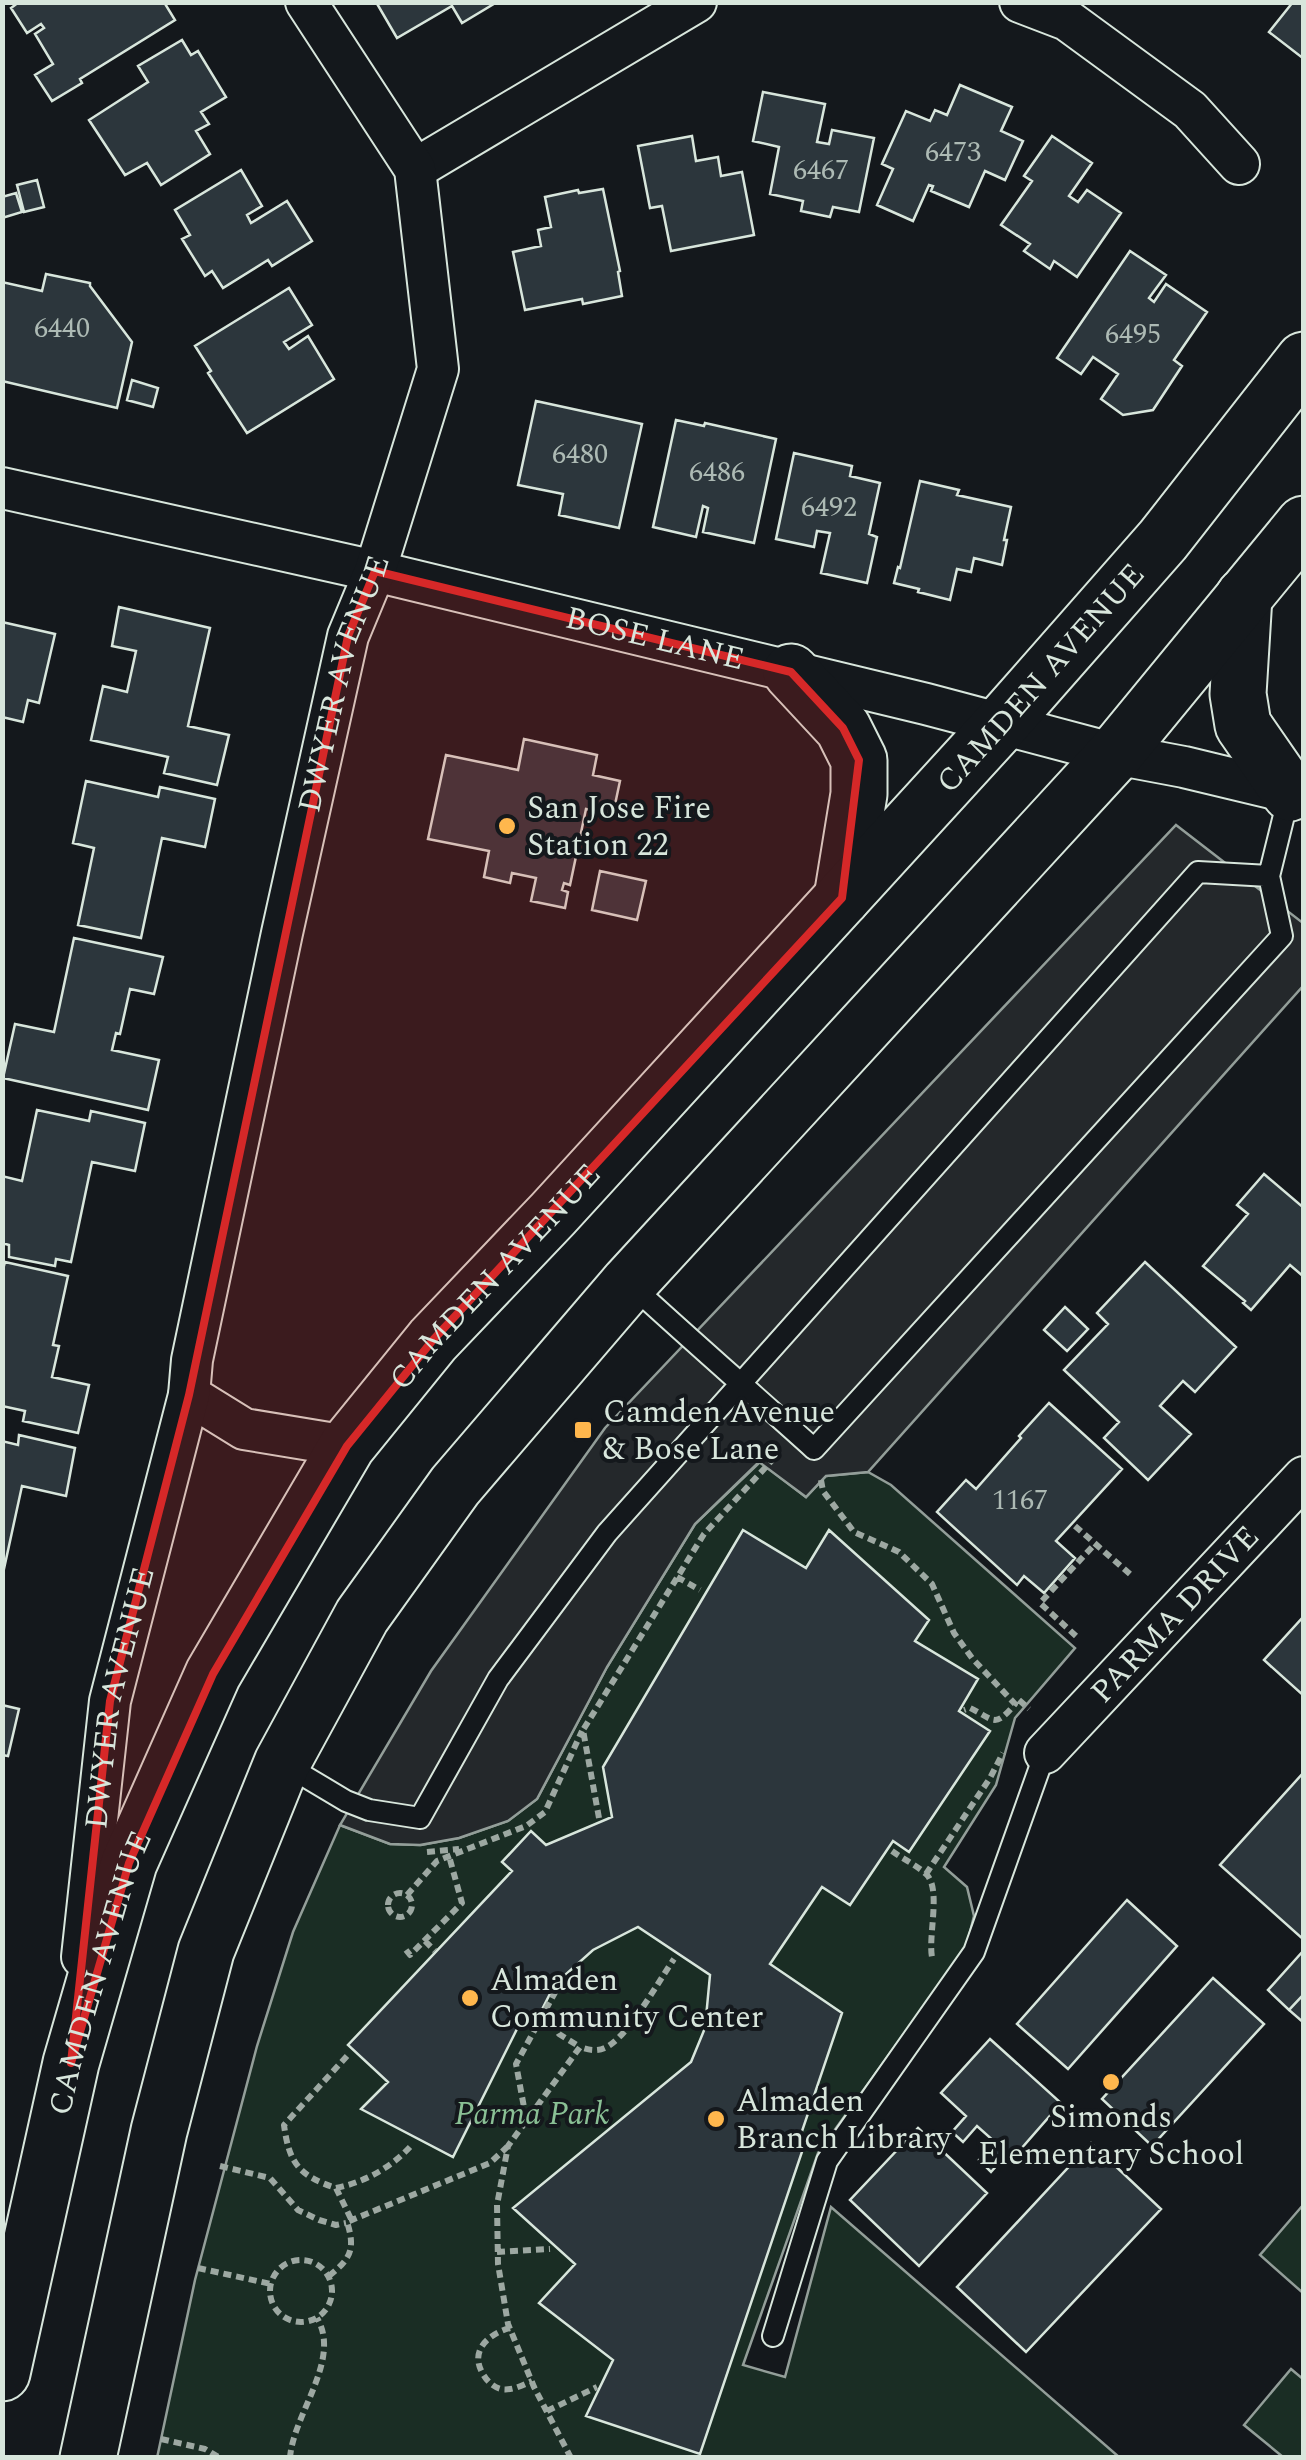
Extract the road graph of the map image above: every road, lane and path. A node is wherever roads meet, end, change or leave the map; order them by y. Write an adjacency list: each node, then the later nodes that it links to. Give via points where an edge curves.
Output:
1 (306, 2): 5 (street, DWYER AVENUE)
2 (696, 2): 5 (street)
3 (1020, 2): 4 (street, via 1067,20 1190,110)
4 (1239, 164)
5 (415, 169): 9 (street, DWYER AVENUE, via 438,369)
6 (1304, 360): 12 (main road, CAMDEN AVENUE, via 1163,540)
7 (2, 488): 9 (street, BOSE LANE)
8 (1304, 524): 10 (main road)
9 (374, 571): 11 (street, BOSE LANE); 19 (street, DWYER AVENUE, via 348,636)
10 (1244, 596): 13 (main road); 14 (main road, via 1242,725)
11 (791, 672): 12 (street, BOSE LANE); 16 (main road, via 843,728 859,760 860,794)
12 (1002, 723): 13 (street, BOSE LANE); 16 (main road, CAMDEN AVENUE)
13 (1115, 754): 14 (street, BOSE LANE); 17 (main road)
14 (1297, 795): 15 (lane)
15 (1269, 876): 18 (lane, via 1198,872); 22 (lane, via 1282,936)
16 (842, 898): 21 (main road, CAMDEN AVENUE, via 433,1340)
17 (629, 1283): 18 (lane); 35 (main road, via 443,1502 362,1616)
18 (741, 1384): 20 (lane); 35 (lane, via 608,1534 506,1668 420,1818 368,1810)
19 (189, 1395): 21 (street, via 244,1429); 50 (street, DWYER AVENUE, via 110,1702)
20 (798, 1434): 22 (lane); 27 (path, via 704,1534)
21 (347, 1446): 50 (main road, CAMDEN AVENUE, via 212,1674 129,1863)
22 (814, 1449): 31 (path, via 823,1491 854,1532 899,1552 932,1584 954,1632 1015,1704 997,1721)
23 (1304, 1478): 34 (street, PARMA DRIVE)
24 (1074, 1526): 25 (path)
25 (1095, 1544): 26 (path); 29 (path, via 1040,1602)
26 (1132, 1576)
27 (677, 1577): 28 (path); 33 (path)
28 (700, 1590)
29 (1076, 1636)
30 (1019, 1700): 32 (path, via 1030,1710)
31 (964, 1710)
32 (1023, 1718)
33 (583, 1730): 36 (path); 38 (path, via 545,1812)
34 (1026, 1748): 39 (path, via 990,1778); 46 (lane, via 974,1952)
35 (282, 1762): 70 (main road, via 206,1951 159,2130)
36 (599, 1818)
37 (892, 1852): 39 (path)
38 (449, 1856): 40 (path); 41 (path, via 462,1903)
39 (926, 1874): 46 (path, via 934,1888 930,1952)
40 (407, 1895)
41 (425, 1941): 42 (path, via 410,1956); 43 (path)
42 (406, 1950)
43 (435, 1951)
44 (674, 1959): 48 (path, via 610,2045 592,2052)
45 (572, 1975): 47 (path)
46 (948, 1990): 64 (lane, via 828,2161)
47 (545, 2011): 48 (path, via 559,2034); 51 (path, via 516,2064)
48 (580, 2047): 51 (path)
49 (346, 2056): 55 (path, via 284,2125 296,2167)
50 (71, 2062): 65 (main road, CAMDEN AVENUE)
51 (527, 2119): 52 (path)
52 (508, 2146): 56 (path, via 490,2163); 58 (path)
53 (410, 2147): 55 (path, via 396,2162)
54 (220, 2166): 56 (path, via 270,2178 298,2210 318,2220)
55 (336, 2188): 56 (path)
56 (350, 2222): 60 (path, via 348,2259)
57 (550, 2250): 58 (path)
58 (497, 2252): 63 (path)
59 (198, 2268): 61 (path)
60 (329, 2276): 61 (path, via 313,2262 292,2262); 62 (path, via 332,2298)
61 (271, 2284): 62 (path, via 272,2303 285,2318)
62 (317, 2318): 72 (path, via 324,2328 321,2362)
63 (510, 2328): 66 (path); 66 (path, via 484,2340 478,2365 498,2388)
64 (773, 2336)
65 (2, 2374)
66 (532, 2381): 68 (path)
67 (597, 2387): 68 (path)
68 (547, 2411): 73 (path)
69 (161, 2439): 71 (path)
70 (88, 2458)
71 (220, 2458)
72 (290, 2458)
73 (572, 2458)

